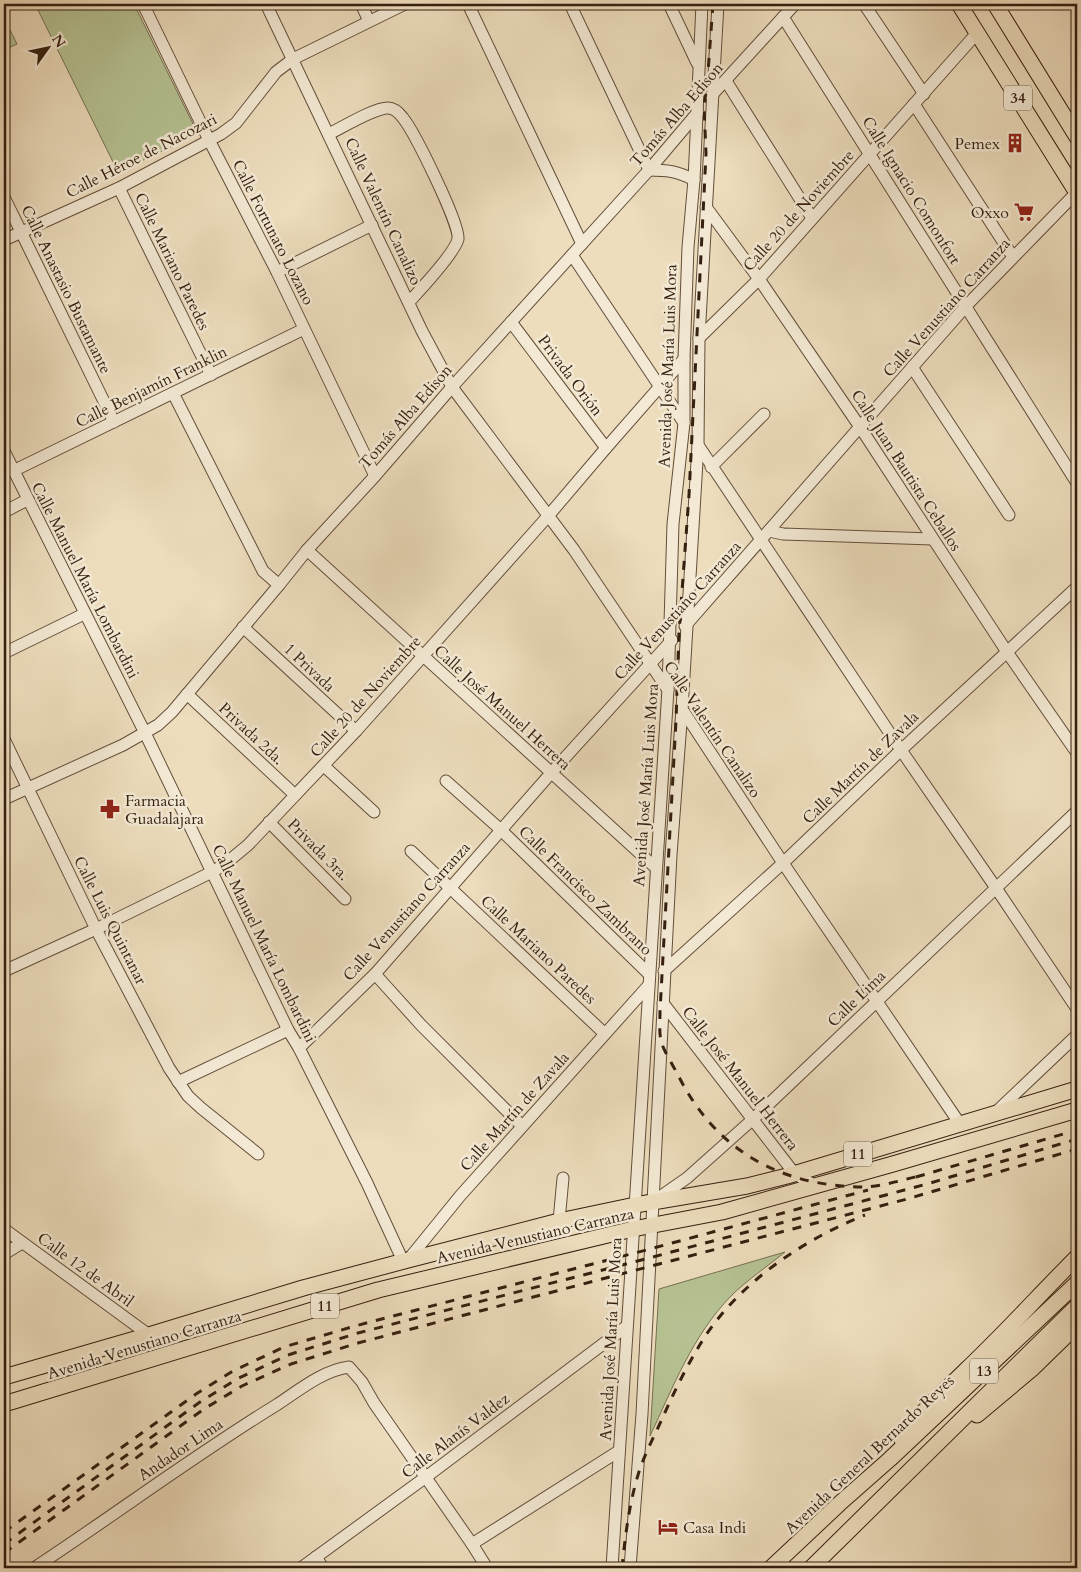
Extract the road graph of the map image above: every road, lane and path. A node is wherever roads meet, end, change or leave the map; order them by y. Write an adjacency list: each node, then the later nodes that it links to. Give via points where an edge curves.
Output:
1 (143, 4): 26 (street, Calle Fortunato Lozano)
2 (266, 4): 17 (street, Calle Valentín Canalizo)
3 (361, 4): 15 (street)
4 (405, 4): 15 (street, Calle Héroe de Nacozari)
5 (468, 4): 38 (street)
6 (570, 4): 28 (street)
7 (669, 4): 18 (street)
8 (702, 4): 18 (street, Avenida José María Luis Mora)
9 (718, 4): 21 (street, Avenida José María Luis Mora)
10 (795, 4): 14 (street, Tomás Alba Edison)
11 (864, 4): 20 (street)
12 (959, 4): 16 (main road, 34)
13 (995, 4): 25 (main road, 34)
14 (783, 17): 19 (street, Tomás Alba Edison); 27 (street, Calle Ignacio Comonfort)
15 (369, 20): 17 (street, Calle Héroe de Nacozari)
16 (977, 33): 20 (street, Calle 20 de Noviembre); 31 (main road, 34)
17 (293, 59): 24 (street, Calle Valentín Canalizo); 26 (street, Calle Héroe de Nacozari, via 276,72 236,123)
18 (698, 64): 21 (street); 23 (street, Avenida José María Luis Mora)
19 (726, 80): 21 (street, Tomás Alba Edison); 34 (street)
20 (924, 94): 22 (street, Calle 20 de Noviembre)
21 (712, 95): 23 (street, Tomás Alba Edison); 33 (street, Avenida José María Luis Mora)
22 (914, 104): 27 (street, Calle 20 de Noviembre); 40 (street)
23 (697, 113): 28 (street, Tomás Alba Edison); 29 (street, Avenida José María Luis Mora)
24 (329, 134): 35 (street, Calle Valentín Canalizo); 43 (street, Calle Valentín Canalizo, via 380,110 396,110 412,134 454,219 458,240)
25 (1077, 137)
26 (209, 140): 30 (street, Calle Héroe de Nacozari); 41 (street, Calle Fortunato Lozano)
27 (870, 155): 34 (street, Calle 20 de Noviembre); 44 (street, Calle Ignacio Comonfort)
28 (649, 170): 29 (street, via 670,170); 38 (street, Tomás Alba Edison)
29 (694, 180): 48 (street, Avenida José María Luis Mora)
30 (119, 188): 36 (street, Calle Héroe de Nacozari); 50 (street, Calle Mariano Paredes)
31 (1077, 192): 40 (street, Calle Venustiano Carranza)
32 (4, 197): 36 (street, Calle Anastasio Bustamante)
33 (706, 207): 42 (street, Calle Juan Bautista Ceballos); 47 (street, Avenida José María Luis Mora)
34 (812, 218): 42 (street, Calle 20 de Noviembre)
35 (372, 225): 41 (street); 43 (street, Calle Valentín Canalizo)
36 (21, 232): 37 (street, Calle Héroe de Nacozari); 55 (street, Calle Anastasio Bustamante)
37 (4, 240)
38 (582, 244): 39 (street, Tomás Alba Edison)
39 (572, 255): 45 (street, Tomás Alba Edison); 52 (street)
40 (1014, 257): 44 (street, Calle Venustiano Carranza)
41 (277, 272): 46 (street, Calle Fortunato Lozano)
42 (759, 279): 47 (street, Calle 20 de Noviembre); 57 (street, Calle Juan Bautista Ceballos)
43 (409, 302): 51 (street, Calle Valentín Canalizo)
44 (966, 306): 49 (street, Calle Venustiano Carranza); 64 (street, Calle Ignacio Comonfort)
45 (511, 322): 51 (street, Tomás Alba Edison); 59 (street, Privada Orión)
46 (304, 329): 50 (street, Calle Benjamín Franklin); 63 (street, Calle Fortunato Lozano)
47 (699, 338): 58 (street, Avenida José María Luis Mora)
48 (684, 359): 52 (street, Calle 20 de Noviembre); 56 (street, Avenida José María Luis Mora)
49 (912, 367): 57 (street, Calle Venustiano Carranza); 68 (street)
50 (211, 375): 53 (street, Calle Benjamín Franklin)
51 (452, 387): 63 (street, Tomás Alba Edison); 67 (street, Calle Valentín Canalizo)
52 (659, 387): 56 (street); 59 (street, Calle 20 de Noviembre)
53 (173, 392): 55 (street, Calle Benjamín Franklin); 72 (street, via 263,571)
54 (764, 414): 61 (street)
55 (114, 422): 62 (street, Calle Benjamín Franklin)
56 (684, 423): 77 (street, Avenida José María Luis Mora, via 673,524)
57 (860, 427): 69 (street, Calle Venustiano Carranza); 70 (street, Calle Juan Bautista Ceballos)
58 (698, 445): 61 (street); 75 (street, Avenida José María Luis Mora)
59 (606, 448): 67 (street, Calle 20 de Noviembre)
60 (4, 451): 62 (street, Calle Manuel María Lombardini)
61 (711, 467): 69 (street)
62 (13, 472): 65 (street, Calle Manuel María Lombardini)
63 (375, 476): 71 (street, Tomás Alba Edison)
64 (1077, 483)
65 (27, 500): 66 (street); 74 (street, Calle Manuel María Lombardini)
66 (4, 512)
67 (549, 515): 80 (street, Calle 20 de Noviembre); 81 (street, Calle Valentín Canalizo)
68 (1009, 515)
69 (765, 536): 70 (street); 75 (street, Calle Venustiano Carranza); 88 (street)
70 (932, 539): 78 (street, Calle Juan Bautista Ceballos)
71 (307, 550): 72 (street, Tomás Alba Edison); 80 (street, Calle José Manuel Herrera)
72 (279, 585): 76 (street, Tomás Alba Edison)
73 (1077, 587): 78 (street, Calle Martín de Zavala)
74 (84, 614): 79 (street); 86 (street, Calle Manuel María Lombardini)
75 (686, 625): 77 (street, Calle Venustiano Carranza); 84 (street, Avenida José María Luis Mora)
76 (243, 627): 83 (street, Tomás Alba Edison); 85 (street, 1 Privada)
77 (670, 642): 81 (street, Calle Venustiano Carranza); 82 (street, Avenida José María Luis Mora)
78 (1007, 652): 88 (street, Calle Martín de Zavala); 89 (street, Calle Juan Bautista Ceballos)
79 (4, 653)
80 (422, 656): 85 (street, Calle 20 de Noviembre); 91 (street, Calle José Manuel Herrera)
81 (650, 664): 82 (street, Calle Valentín Canalizo); 91 (street, Calle Venustiano Carranza)
82 (668, 689): 84 (street, Calle Valentín Canalizo); 102 (street, Avenida José María Luis Mora)
83 (188, 694): 86 (street, Tomás Alba Edison, via 158,725); 94 (street, Privada 2da.)
84 (682, 710): 101 (street, Calle Valentín Canalizo); 109 (street, Avenida José María Luis Mora)
85 (356, 731): 90 (street, Calle 20 de Noviembre)
86 (145, 733): 93 (street, Tomás Alba Edison); 103 (street, Calle Manuel María Lombardini)
87 (4, 739): 93 (street, Calle Luis Quintanar)
88 (901, 750): 101 (street, Calle Martín de Zavala); 105 (street)
89 (1077, 753)
90 (324, 766): 94 (street, Calle 20 de Noviembre); 97 (street)
91 (552, 772): 99 (street, Calle Venustiano Carranza); 102 (street, Calle José Manuel Herrera)
92 (446, 781): 99 (street, Calle Francisco Zambrano)
93 (26, 788): 95 (street, Tomás Alba Edison); 107 (street, Calle Luis Quintanar)
94 (295, 796): 98 (street, Calle 20 de Noviembre)
95 (4, 799)
96 (1077, 811): 105 (street, Calle Lima)
97 (374, 812)
98 (269, 822): 103 (street, Calle 20 de Noviembre, via 237,855); 106 (street, Privada 3ra.)
99 (501, 830): 104 (street, Calle Venustiano Carranza); 111 (street, Calle Francisco Zambrano)
100 (411, 851): 104 (street, Calle Mariano Paredes)
101 (783, 863): 109 (street, Calle Martín de Zavala); 113 (street, Calle Valentín Canalizo)
102 (656, 868): 111 (street, Avenida José María Luis Mora)
103 (212, 872): 107 (street, Calle 20 de Noviembre); 116 (street, Calle Manuel María Lombardini)
104 (450, 888): 110 (street, Calle Venustiano Carranza); 117 (street, Calle Mariano Paredes)
105 (996, 888): 113 (street, Calle Lima); 115 (street)
106 (346, 899)
107 (96, 929): 108 (street, Calle 20 de Noviembre); 120 (street, Calle Luis Quintanar)
108 (4, 971)
109 (664, 971): 114 (street, Avenida José María Luis Mora)
110 (375, 974): 119 (street, Calle Venustiano Carranza); 126 (street)
111 (649, 974): 112 (street, Avenida José María Luis Mora)
112 (648, 986): 117 (street, Calle Martín de Zavala); 132 (street, Avenida José María Luis Mora)
113 (877, 1000): 124 (street, Calle Lima); 125 (street, Calle Valentín Canalizo)
114 (663, 1003): 124 (street, Calle José Manuel Herrera); 131 (street, Avenida José María Luis Mora)
115 (1077, 1009)
116 (288, 1030): 119 (street, Calle Manuel María Lombardini); 120 (street)
117 (605, 1034): 126 (street, Calle Martín de Zavala)
118 (1077, 1035): 123 (street)
119 (299, 1048): 140 (street, Calle Manuel María Lombardini)
120 (178, 1082): 127 (street, Calle Luis Quintanar, via 201,1108)
121 (1077, 1088): 123 (main road, Avenida Venustiano Carranza / 11)
122 (1077, 1110): 130 (main road, Avenida Venustiano Carranza / 11)
123 (994, 1114): 125 (main road, Avenida Venustiano Carranza / 11)
124 (752, 1120): 128 (street, Calle José Manuel Herrera); 131 (street, Calle Lima, via 687,1178)
125 (960, 1124): 128 (main road, Avenida Venustiano Carranza / 11)
126 (522, 1126): 140 (street, Calle Martín de Zavala)
127 (258, 1154)
128 (794, 1173): 130 (street, Calle José Manuel Herrera); 131 (main road, Avenida Venustiano Carranza / 11, via 746,1186)
129 (563, 1178): 133 (street)
130 (814, 1186): 134 (main road, Avenida Venustiano Carranza / 11, via 722,1212)
131 (652, 1202): 132 (main road, Avenida Venustiano Carranza / 11); 134 (street, Avenida José María Luis Mora)
132 (635, 1205): 133 (main road, Avenida Venustiano Carranza / 11); 136 (street, Avenida José María Luis Mora)
133 (559, 1221): 140 (main road, Avenida Venustiano Carranza / 11)
134 (651, 1226): 136 (main road, Avenida Venustiano Carranza / 11); 155 (street, Avenida José María Luis Mora, via 642,1414)
135 (4, 1229): 137 (street, Calle 12 de Abril)
136 (633, 1229): 144 (street, Avenida José María Luis Mora); 147 (main road, Avenida Venustiano Carranza / 11, via 378,1290)
137 (22, 1243): 138 (street); 145 (street, Calle 12 de Abril)
138 (4, 1254)
139 (1077, 1257): 150 (main road, via 933,1400 908,1430)
140 (406, 1260): 145 (main road, Avenida Venustiano Carranza / 11, via 294,1290)
141 (1077, 1283): 150 (main road, Avenida General Bernardo Reyes / 13)
142 (1077, 1306): 148 (main road, 13)
143 (1077, 1325): 148 (main road, via 986,1410)
144 (627, 1326): 149 (street, Avenida José María Luis Mora); 151 (street, Calle Alanís Valdez)
145 (149, 1335): 146 (main road, Avenida Venustiano Carranza / 11)
146 (4, 1377)
147 (4, 1404)
148 (952, 1430): 154 (main road, 13, via 857,1522)
149 (620, 1451): 152 (street); 160 (street, Avenida José María Luis Mora)
150 (890, 1459): 161 (main road, Avenida General Bernardo Reyes / 13)
151 (426, 1477): 152 (street); 153 (street, Calle Alanís Valdez); 156 (street, Andador Lima, via 362,1382 349,1367 341,1368 268,1410)
152 (472, 1544): 159 (street)
153 (316, 1557): 157 (street, Calle Alanís Valdez); 158 (street)
154 (818, 1566)
155 (628, 1567)
156 (34, 1568)
157 (301, 1568)
158 (324, 1568)
159 (487, 1568)
160 (612, 1568)
161 (771, 1568)

